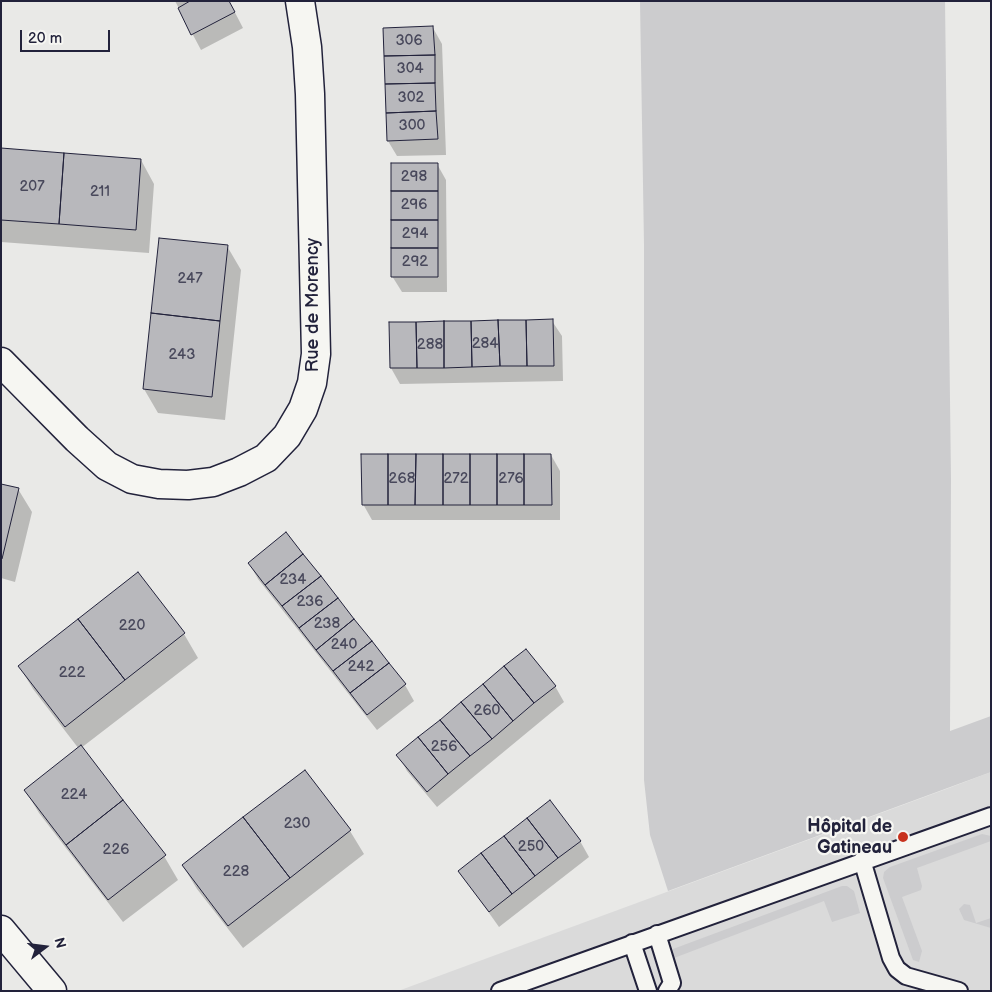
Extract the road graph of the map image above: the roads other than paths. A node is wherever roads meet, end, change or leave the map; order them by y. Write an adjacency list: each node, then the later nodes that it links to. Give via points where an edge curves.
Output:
1 (300, 1): 2 (street, Rue de Morency, via 310,94 316,354 312,383 303,409 287,436 266,458 212,482 159,484 132,479 107,466)
2 (1, 362)
3 (991, 816): 4 (lane)
4 (862, 860): 6 (lane); 12 (lane, via 897,969 906,976)
5 (1, 930): 8 (street)
6 (657, 934): 7 (lane); 11 (lane, via 672,983)
7 (632, 943): 9 (lane); 10 (lane)
8 (52, 991)
9 (500, 991)
10 (648, 991)
11 (668, 991)
12 (959, 991)

